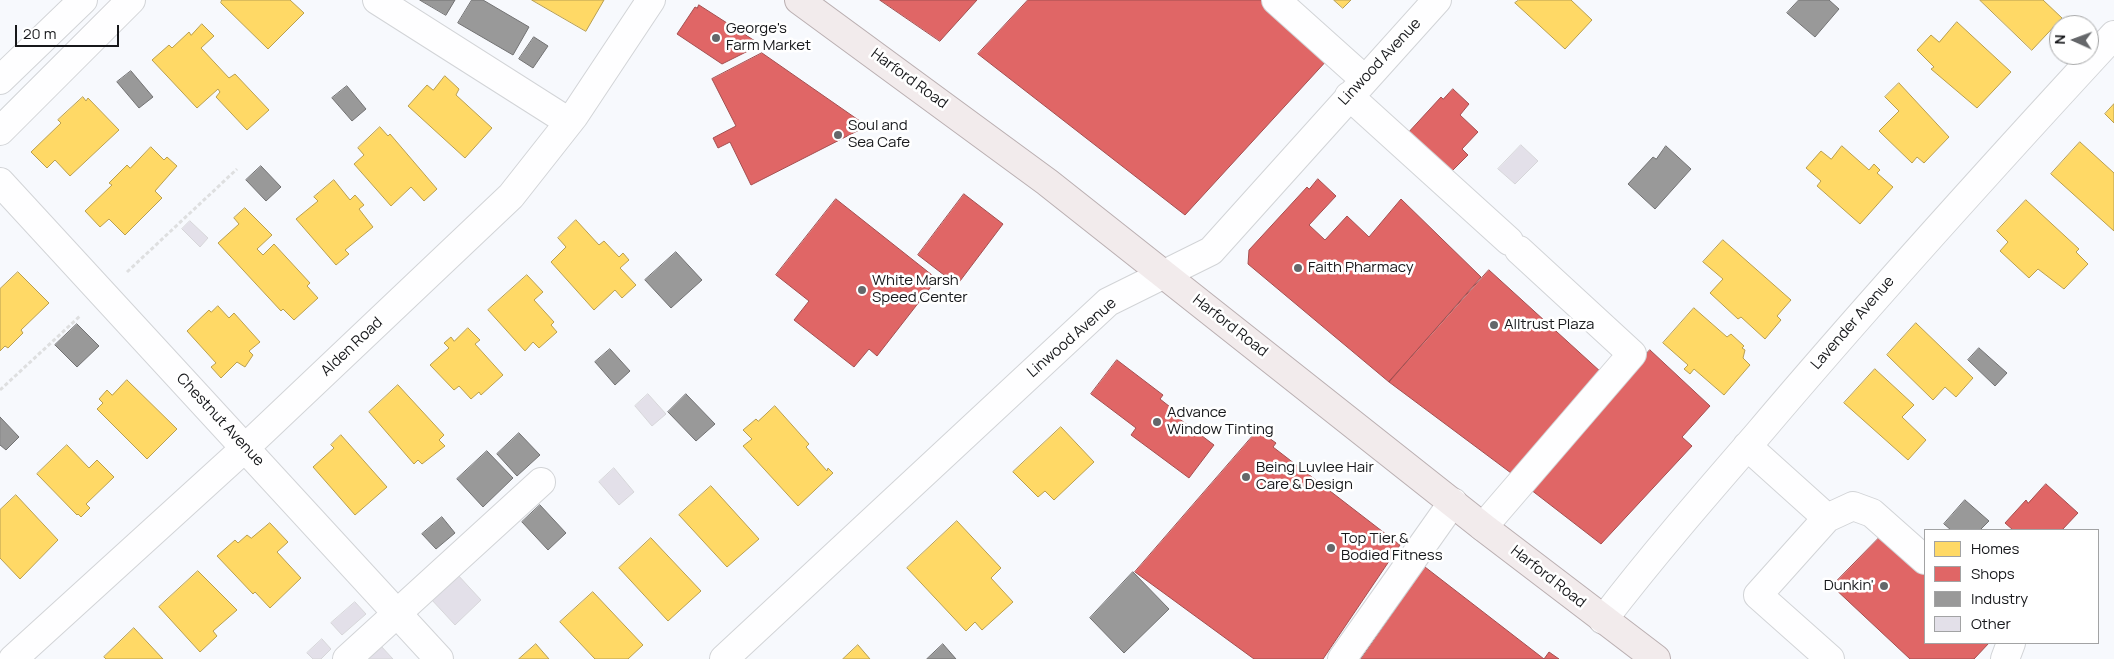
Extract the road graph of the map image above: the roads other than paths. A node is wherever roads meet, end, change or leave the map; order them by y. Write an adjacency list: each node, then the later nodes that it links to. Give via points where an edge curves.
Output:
1 (83, 0): 9 (street)
2 (131, 0): 12 (street)
3 (377, 0): 11 (street)
4 (651, 0): 11 (street, Alden Road)
5 (799, 0): 14 (main road, Harford Road, via 946,107)
6 (1276, 0): 10 (street)
7 (1437, 0): 10 (street, Linwood Avenue)
8 (2114, 35): 15 (street, Lavender Avenue, via 1912,255)
9 (0, 80)
10 (1356, 88): 14 (street, Linwood Avenue, via 1211,251); 20 (street, via 1514,246 1632,354)
11 (569, 122): 16 (street, Alden Road, via 512,196)
12 (0, 131)
13 (0, 182): 16 (street, Chestnut Avenue)
14 (1164, 274): 18 (main road, Harford Road); 28 (street, Linwood Avenue, via 1108,302)
15 (1747, 446): 19 (street); 23 (street, Lavender Avenue)
16 (245, 448): 22 (street, Chestnut Avenue); 25 (street, Alden Road)
17 (541, 482): 22 (street)
18 (1452, 502): 20 (main road, Harford Road); 29 (street)
19 (1827, 518): 21 (street, via 1853,506 1872,513); 31 (street, via 1758,595)
20 (1483, 526): 23 (main road, Harford Road)
21 (1924, 559)
22 (398, 614): 26 (street); 27 (street, Chestnut Avenue)
23 (1603, 620): 30 (main road, Harford Road)
24 (2011, 644): 32 (street)
25 (13, 659)
26 (347, 659)
27 (439, 659)
28 (724, 659)
29 (1342, 659)
30 (1656, 659)
31 (1830, 659)
32 (2005, 659)

